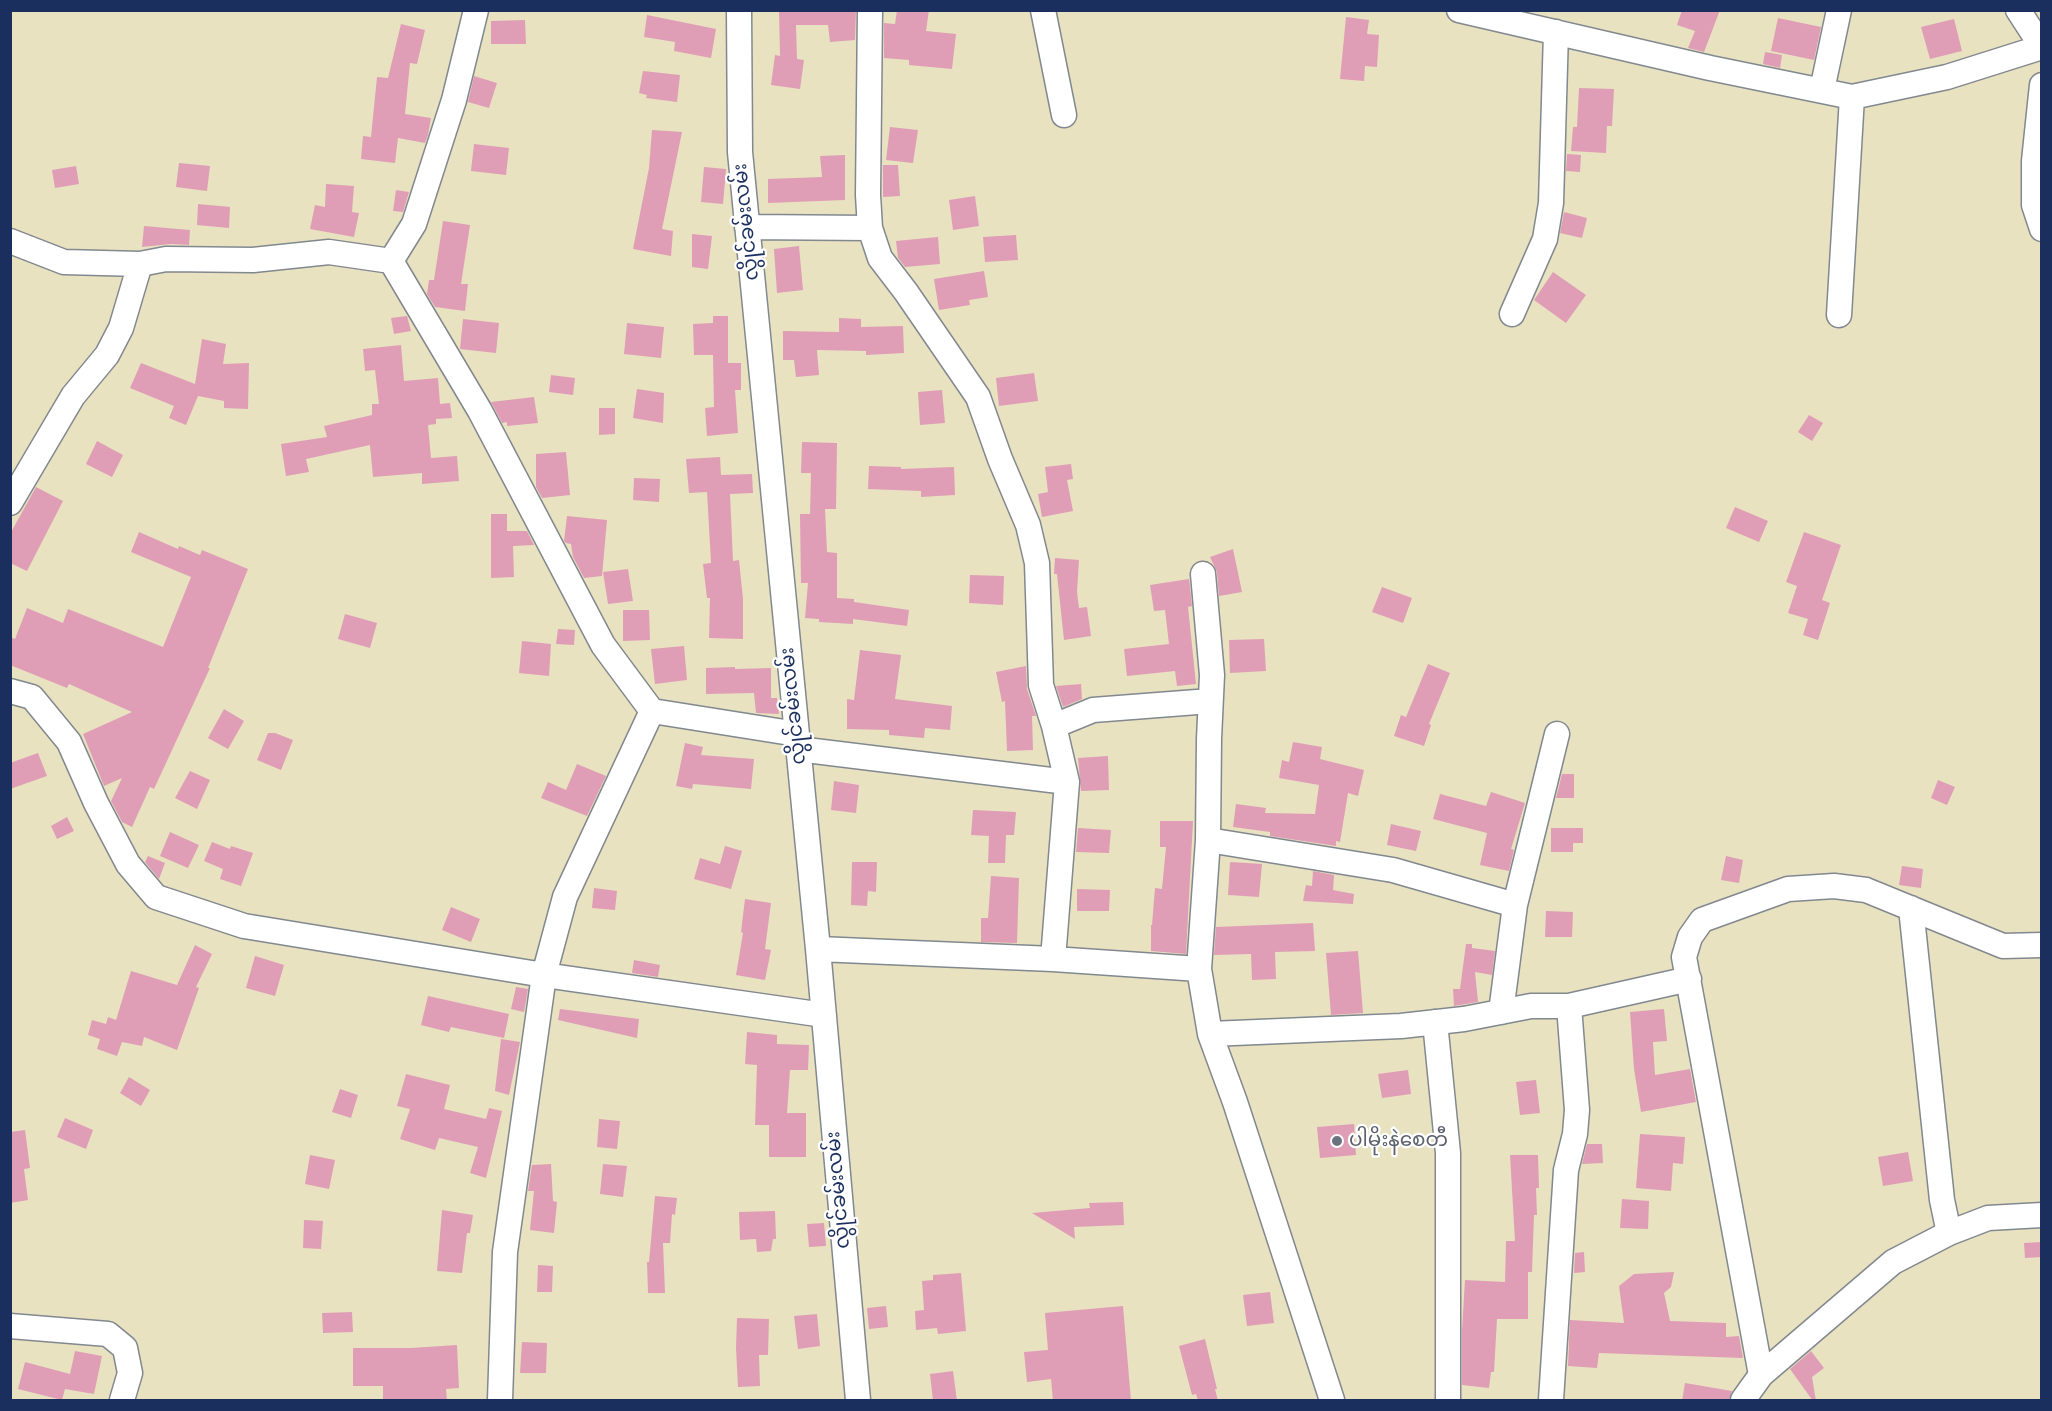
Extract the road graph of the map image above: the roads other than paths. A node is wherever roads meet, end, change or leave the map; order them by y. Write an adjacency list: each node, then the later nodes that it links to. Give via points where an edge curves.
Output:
1 (476, 10): 18 (street, via 454,100 414,224)
2 (739, 10): 14 (street, လွိုင်ခမ်းလမ်း, via 740,152)
3 (870, 10): 15 (street)
4 (1043, 10): 13 (street)
5 (1459, 10): 8 (street)
6 (1839, 10): 11 (street)
7 (2018, 10): 9 (street)
8 (1556, 32): 11 (street); 20 (street, via 1551,203 1545,239)
9 (2042, 47): 12 (street, via 1947,77)
10 (2042, 85): 16 (street, via 2034,206)
11 (1822, 90): 12 (street)
12 (1852, 97): 21 (street)
13 (1064, 115)
14 (747, 227): 15 (street); 29 (street, လွိုင်ခမ်းလမ်း)
15 (870, 228): 27 (street, via 880,258 978,397 1028,525 1037,563 1041,685)
16 (2042, 230)
17 (10, 241): 19 (street, via 64,262)
18 (391, 261): 19 (street, via 329,252 253,260 166,259); 26 (street, via 480,411 603,645)
19 (140, 264): 22 (street, via 121,328 107,355 73,396)
20 (1512, 314)
21 (1839, 315)
22 (10, 503)
23 (1203, 574): 25 (street, via 1212,675)
24 (10, 691): 38 (street, via 32,697 69,742 128,864 156,897 244,926)
25 (1210, 701): 27 (street, via 1093,710); 31 (street)
26 (652, 711): 29 (street); 38 (street, via 565,897)
27 (1054, 726): 30 (street)
28 (1557, 734): 32 (street)
29 (798, 741): 30 (street); 35 (street, လွိုင်ခမ်းလမ်း)
30 (1067, 782): 36 (street)
31 (1208, 840): 32 (street, via 1393,870); 37 (street)
32 (1515, 905): 41 (street)
33 (1911, 908): 34 (street, via 2003,946); 39 (street, via 1866,890 1834,886 1788,889 1702,920 1690,937 1684,957); 46 (street, via 1942,1200)
34 (2042, 945)
35 (818, 949): 36 (street); 42 (street, လွိုင်ခမ်းလမ်း)
36 (1053, 959): 37 (street)
37 (1199, 969): 44 (street)
38 (544, 975): 42 (street); 50 (street, via 505,1252)
39 (1689, 979): 40 (street); 48 (street)
40 (1569, 1006): 41 (street, via 1531,1006); 54 (street, via 1575,1134 1566,1170)
41 (1501, 1012): 43 (street)
42 (824, 1015): 51 (street, လွိုင်ခမ်းလမ်း)
43 (1436, 1022): 44 (street); 53 (street, via 1448,1153)
44 (1210, 1034): 52 (street)
45 (2042, 1215): 46 (street, via 1988,1218)
46 (1949, 1233): 48 (street, via 1893,1262)
47 (10, 1326): 49 (street, via 108,1334 125,1347 130,1373)
48 (1761, 1375): 55 (street)
49 (122, 1401)
50 (500, 1401)
51 (858, 1401)
52 (1332, 1401)
53 (1448, 1401)
54 (1551, 1401)
55 (1743, 1401)

